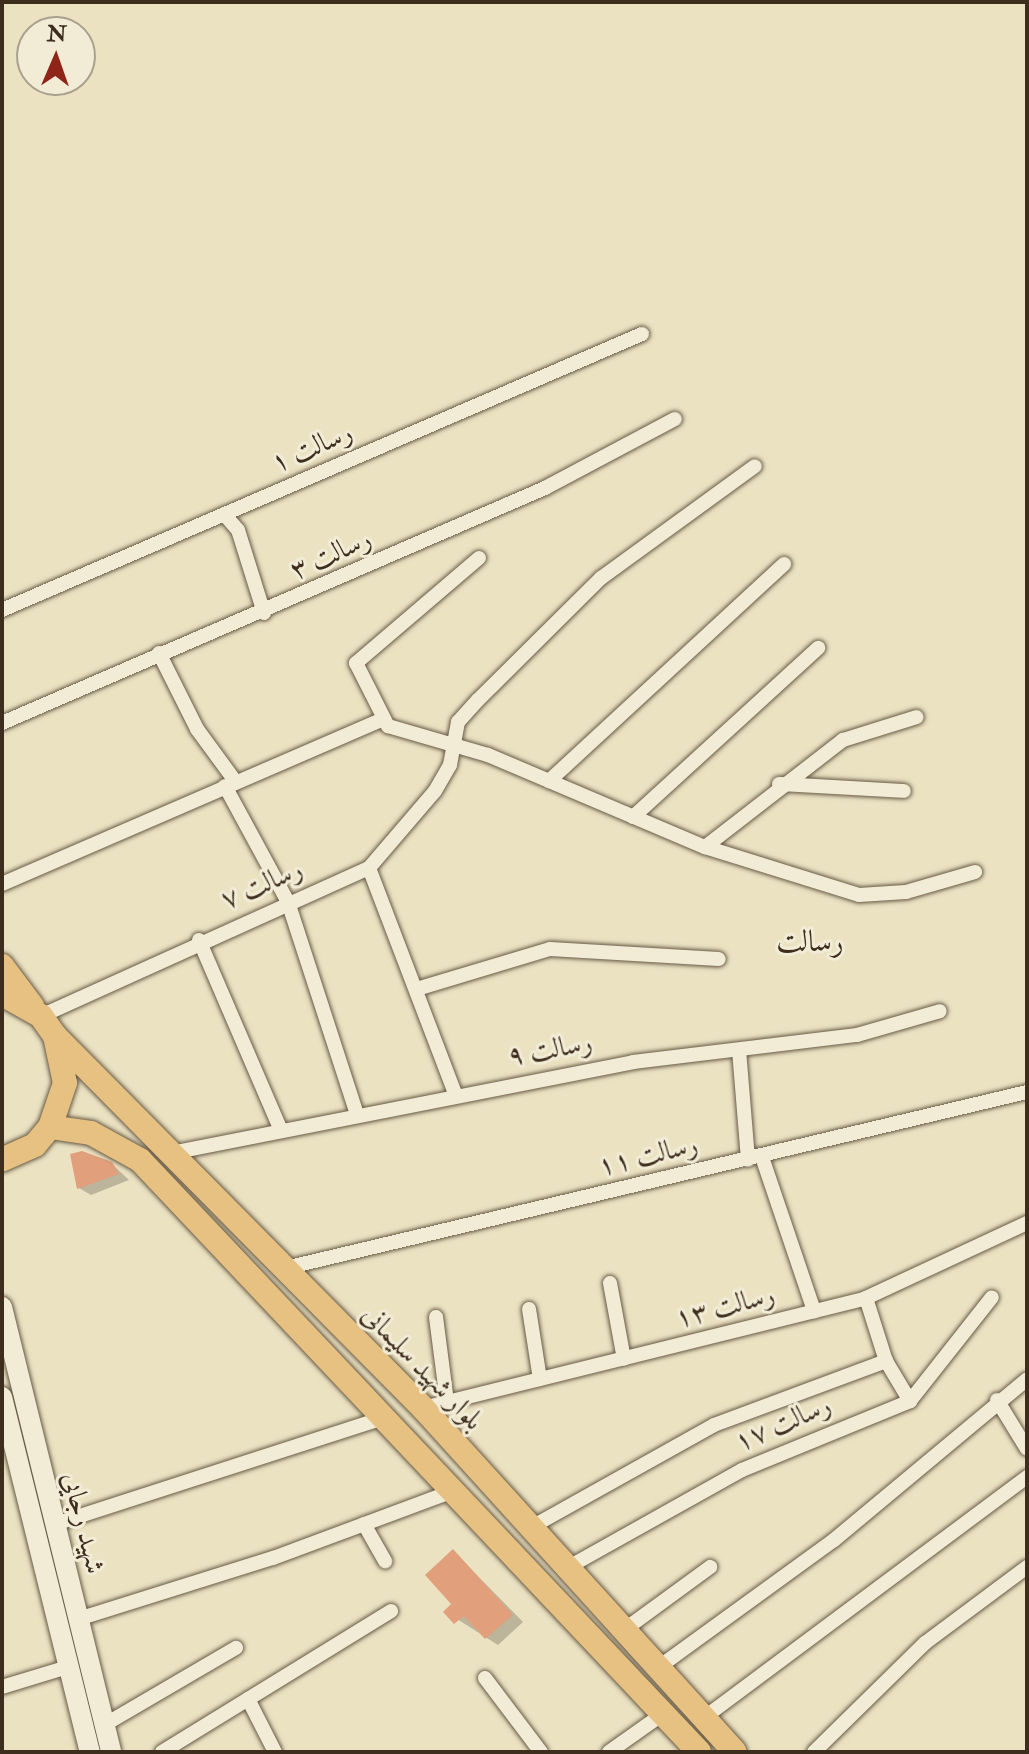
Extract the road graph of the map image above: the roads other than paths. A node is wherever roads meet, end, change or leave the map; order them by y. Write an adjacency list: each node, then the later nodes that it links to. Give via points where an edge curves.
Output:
1 (642, 334): 4 (street, رسالت ۱)
2 (675, 419): 8 (street, رسالت ۳, via 545,488)
3 (755, 466): 14 (street, رسالت ۷, via 601,578 458,722)
4 (224, 514): 7 (street, رسالت ۱); 8 (street, via 238,530)
5 (479, 558): 12 (street, via 356,663)
6 (784, 564): 15 (street)
7 (2, 610)
8 (264, 613): 10 (street, رسالت ۳)
9 (818, 648): 19 (street)
10 (159, 653): 13 (street, رسالت ۳); 16 (street)
11 (917, 717): 17 (street, via 843,740)
12 (381, 720): 14 (street); 16 (street)
13 (2, 723)
14 (450, 746): 15 (street); 21 (street, رسالت ۷, via 450,765 435,791)
15 (549, 781): 19 (street)
16 (230, 783): 23 (street); 24 (street)
17 (779, 784): 18 (street); 20 (street)
18 (904, 791)
19 (633, 817): 20 (street)
20 (705, 847): 22 (street, via 859,895 906,892)
21 (369, 868): 24 (street, رسالت ۷); 28 (street)
22 (975, 872)
23 (2, 884)
24 (288, 902): 25 (street, رسالت ۷); 35 (street)
25 (199, 940): 31 (street, رسالت ۷); 37 (street)
26 (719, 959): 28 (street, via 550,949)
27 (2, 966): 31 (main road, بلوار شهید سلیمانی)
28 (420, 988): 34 (street)
29 (2, 994): 31 (main road)
30 (940, 1011): 32 (street, رسالت ۹, via 857,1035)
31 (43, 1020): 36 (main road, via 65,1083); 38 (main road, بلوار شهید سلیمانی)
32 (739, 1050): 34 (street, رسالت ۹); 40 (street)
33 (1027, 1092): 40 (street, رسالت ۱۱)
34 (455, 1093): 35 (street, رسالت ۹)
35 (357, 1114): 37 (street, رسالت ۹)
36 (50, 1127): 39 (main road); 59 (main road, via 91,1133 140,1160)
37 (281, 1130): 38 (street, رسالت ۹)
38 (171, 1153): 43 (main road, بلوار شهید سلیمانی)
39 (8, 1158): 41 (main road)
40 (755, 1158): 43 (street, رسالت ۱۱); 49 (street)
41 (2, 1177)
42 (1027, 1223): 46 (street, رسالت ۱۳)
43 (281, 1269): 58 (main road, بلوار شهید سلیمانی)
44 (610, 1283): 51 (street)
45 (992, 1297): 57 (street, رسالت ۱۷)
46 (866, 1298): 49 (street, رسالت ۱۳); 52 (street)
47 (2, 1307): 63 (main road, شهید رجایی)
48 (529, 1309): 53 (street)
49 (814, 1311): 51 (street, رسالت ۱۳)
50 (436, 1317): 58 (street)
51 (624, 1359): 53 (street, رسالت ۱۳)
52 (886, 1361): 57 (street); 65 (street, via 714,1425)
53 (540, 1379): 58 (street, رسالت ۱۳)
54 (1027, 1379): 56 (street)
55 (2, 1397): 74 (main road, شهید رجایی)
56 (997, 1400): 60 (street); 75 (street, via 834,1540)
57 (910, 1401): 69 (street, رسالت ۱۷, via 742,1470)
58 (435, 1405): 65 (main road, بلوار شهید سلیمانی)
59 (384, 1418): 62 (main road); 63 (street)
60 (1027, 1449)
61 (1027, 1477): 80 (street)
62 (453, 1491): 64 (street); 79 (main road)
63 (55, 1524): 71 (main road, شهید رجایی)
64 (364, 1524): 66 (street); 71 (street)
65 (528, 1529): 69 (main road, بلوار شهید سلیمانی)
66 (385, 1561)
67 (710, 1567): 72 (street)
68 (1027, 1567): 90 (street, via 925,1643)
69 (565, 1569): 72 (main road, بلوار شهید سلیمانی)
70 (391, 1611): 78 (street)
71 (78, 1619): 81 (main road, شهید رجایی)
72 (624, 1630): 75 (main road, بلوار شهید سلیمانی)
73 (236, 1648): 81 (street)
74 (68, 1667): 77 (street); 82 (main road, شهید رجایی)
75 (659, 1667): 80 (main road, بلوار شهید سلیمانی)
76 (485, 1678): 86 (street)
77 (2, 1687)
78 (248, 1699): 84 (street); 85 (street)
79 (664, 1713): 87 (street); 88 (main road)
80 (705, 1717): 89 (main road, بلوار شهید سلیمانی)
81 (104, 1725): 83 (main road, شهید رجایی)
82 (90, 1752)
83 (111, 1752)
84 (162, 1752)
85 (275, 1752)
86 (541, 1752)
87 (609, 1752)
88 (699, 1752)
89 (735, 1752)
90 (814, 1752)

